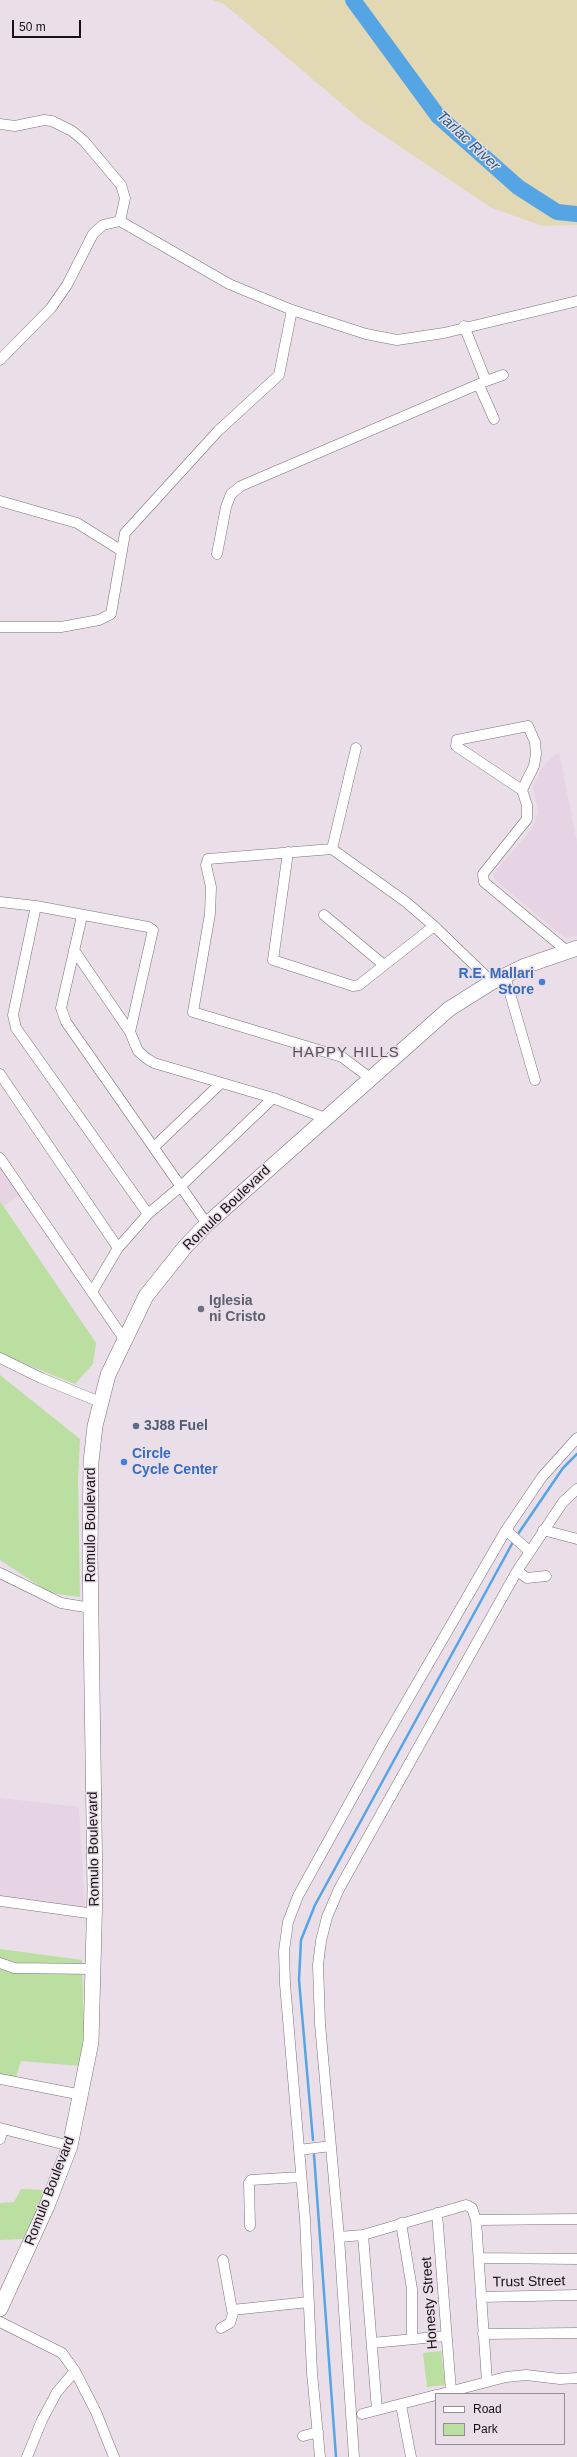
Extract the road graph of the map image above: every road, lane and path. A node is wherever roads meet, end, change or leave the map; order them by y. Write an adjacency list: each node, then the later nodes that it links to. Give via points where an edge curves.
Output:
1 (0, 124): 2 (street, via 15,126 44,120 72,131 84,141 121,186 125,198)
2 (120, 220): 4 (street, via 229,284); 6 (street, via 103,225 93,234 67,285 50,308)
3 (577, 301): 5 (street)
4 (292, 310): 5 (street, via 366,334 397,340 444,333); 11 (street, via 279,375 218,431 125,533)
5 (464, 326): 8 (street)
6 (0, 360)
7 (503, 374): 8 (street)
8 (483, 383): 9 (street); 12 (street, via 241,486 231,494 226,507)
9 (494, 419)
10 (0, 501): 11 (street, via 77,523)
11 (122, 551): 13 (street, via 111,614 99,620 61,626)
12 (217, 554)
13 (0, 626)
14 (356, 748): 16 (street)
15 (522, 790): 15 (street, via 534,766 536,754 535,742 528,726 457,740 456,746); 23 (street, via 527,805 527,819 482,878)
16 (332, 849): 17 (street); 22 (street, via 406,902)
17 (288, 852): 25 (street, via 273,960 353,986 359,985); 29 (street, via 208,859 206,865 211,887 210,914 193,1012 342,1057)
18 (0, 902): 19 (street)
19 (36, 906): 21 (street); 37 (street, via 13,1015 16,1028)
20 (324, 915): 25 (street)
21 (82, 916): 24 (street); 27 (street, via 148,926 153,930)
22 (434, 926): 25 (street); 26 (street)
23 (572, 949): 26 (highway, Romulo Boulevard)
24 (74, 950): 27 (street); 34 (street, via 61,1008 66,1022)
25 (384, 965)
26 (499, 979): 29 (highway, Romulo Boulevard, via 449,1010); 30 (street)
27 (130, 1032): 31 (street, via 138,1051 154,1063)
28 (0, 1074): 39 (street)
29 (370, 1078): 33 (highway, Romulo Boulevard)
30 (535, 1080)
31 (221, 1083): 32 (street); 34 (street)
32 (272, 1098): 33 (street); 36 (street)
33 (325, 1118): 38 (highway, Romulo Boulevard)
34 (154, 1147): 36 (street)
35 (0, 1158): 40 (street)
36 (180, 1187): 37 (street); 38 (street)
37 (148, 1214): 39 (street)
38 (207, 1224): 41 (highway, Romulo Boulevard, via 146,1296)
39 (118, 1248): 40 (street)
40 (92, 1292): 41 (street)
41 (124, 1339): 43 (highway, Romulo Boulevard)
42 (0, 1358): 43 (street)
43 (100, 1402): 53 (highway, Romulo Boulevard, via 91,1462)
44 (577, 1438): 46 (street, via 542,1477)
45 (577, 1489): 47 (street, via 563,1502)
46 (506, 1530): 49 (street); 63 (street, via 382,1744 298,1896 288,1922 284,1951 285,1984)
47 (542, 1530): 48 (street); 49 (street)
48 (577, 1539)
49 (529, 1551): 50 (street)
50 (517, 1570): 52 (street, via 527,1578); 62 (street, via 339,1889 327,1917 318,1965)
51 (0, 1573): 53 (street, via 61,1603)
52 (546, 1576)
53 (92, 1608): 55 (highway, Romulo Boulevard)
54 (0, 1901): 55 (street)
55 (95, 1914): 57 (highway, Romulo Boulevard)
56 (0, 1963): 57 (street, via 14,1968)
57 (93, 1969): 59 (highway, Romulo Boulevard, via 91,2042)
58 (0, 2079): 59 (street)
59 (82, 2095): 61 (highway, Romulo Boulevard)
60 (1, 2132): 61 (street)
61 (70, 2146): 78 (highway, Romulo Boulevard, via 47,2206)
62 (330, 2146): 63 (street); 71 (street)
63 (299, 2150): 64 (street)
64 (301, 2177): 69 (street, via 251,2180); 77 (street)
65 (437, 2213): 67 (street, via 469,2206); 68 (street); 84 (street, Honesty Street)
66 (577, 2218): 67 (street)
67 (476, 2220): 72 (street)
68 (401, 2223): 70 (street); 85 (street, via 412,2289)
69 (250, 2226)
70 (363, 2235): 71 (street); 86 (street)
71 (340, 2237): 100 (street)
72 (479, 2258): 73 (street); 76 (street)
73 (577, 2259)
74 (223, 2260): 79 (street, via 230,2308)
75 (577, 2295): 76 (street, Trust Street)
76 (481, 2297): 83 (street)
77 (309, 2302): 79 (street); 95 (street)
78 (0, 2309)
79 (234, 2310): 81 (street, via 230,2323)
80 (0, 2322): 87 (street, via 62,2353)
81 (221, 2328)
82 (577, 2333): 83 (street)
83 (483, 2334): 89 (street)
84 (446, 2336): 85 (street); 90 (street, Honesty Street)
85 (412, 2339): 86 (street)
86 (372, 2343): 93 (street)
87 (75, 2371): 97 (street, via 57,2392); 98 (street, via 96,2412)
88 (577, 2378): 89 (street, via 526,2375)
89 (487, 2382): 90 (street)
90 (446, 2393)
91 (435, 2395): 92 (street)
92 (401, 2404): 93 (street); 101 (street)
93 (377, 2410): 94 (street)
94 (362, 2414)
95 (318, 2432): 96 (street); 99 (street)
96 (303, 2436)
97 (27, 2457)
98 (114, 2457)
99 (320, 2457)
100 (354, 2457)
101 (411, 2457)

